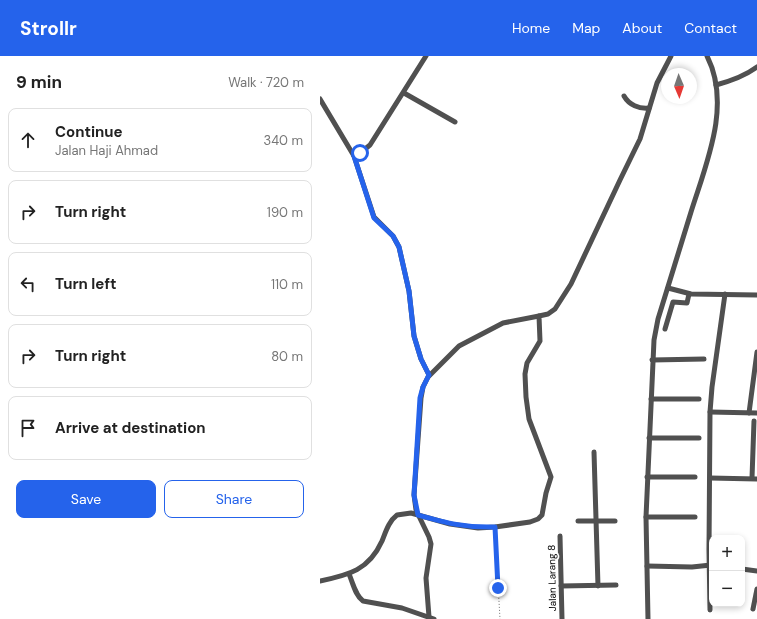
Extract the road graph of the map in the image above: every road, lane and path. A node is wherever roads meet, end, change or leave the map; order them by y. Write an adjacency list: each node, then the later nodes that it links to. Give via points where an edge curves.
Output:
1 (426, 56): 6 (street)
2 (671, 56): 9 (street, via 657,83)
3 (707, 56): 5 (street)
4 (757, 67): 5 (street, via 739,78)
5 (716, 85): 12 (street, via 716,120 709,155)
6 (404, 93): 10 (street); 11 (street, via 370,145)
7 (624, 96): 9 (street, via 636,107)
8 (320, 99): 11 (street)
9 (649, 108): 16 (street, via 640,140 571,284 555,309)
10 (455, 122)
11 (354, 156): 22 (street, via 374,218 393,236 399,247 409,291 414,336)
12 (668, 288): 13 (street); 20 (street, via 655,331)
13 (689, 294): 14 (street); 17 (street, via 687,304 673,302)
14 (725, 294): 15 (street); 25 (street)
15 (757, 295)
16 (539, 316): 22 (street, via 503,323 464,342); 42 (street, via 540,341 527,363 526,397 528,419 551,477 544,509 538,519)
17 (665, 329)
18 (757, 352): 21 (street)
19 (704, 359): 20 (street)
20 (652, 360): 23 (street)
21 (756, 374): 26 (street)
22 (429, 375): 36 (street, via 420,398 414,495)
23 (651, 399): 24 (street); 29 (street)
24 (699, 399)
25 (710, 412): 26 (street); 34 (street)
26 (749, 413): 27 (street)
27 (757, 414)
28 (754, 420): 35 (street)
29 (650, 438): 30 (street); 32 (street)
30 (699, 438)
31 (594, 452): 40 (street)
32 (647, 477): 33 (street); 37 (street)
33 (695, 478)
34 (710, 478): 35 (street); 43 (street)
35 (755, 478)
36 (418, 515): 42 (street, via 466,527); 50 (street, via 397,514 373,557); 58 (street, via 431,544 426,578)
37 (646, 517): 38 (street); 46 (street)
38 (695, 517)
39 (578, 521): 40 (street)
40 (596, 521): 41 (street); 54 (street)
41 (616, 521)
42 (495, 527): 59 (path)
43 (710, 535)
44 (560, 536): 53 (street, Jalan Larang 8)
45 (709, 565): 46 (street)
46 (647, 566): 61 (street)
47 (745, 569): 49 (street)
48 (710, 571): 57 (street)
49 (757, 571)
50 (349, 574): 51 (street); 58 (street, via 356,594 363,602 402,608)
51 (320, 580)
52 (616, 585): 54 (street)
53 (561, 586): 54 (street); 60 (street, Jalan Larang 8)
54 (598, 586)
55 (757, 589): 56 (street)
56 (753, 609)
57 (710, 610)
58 (431, 618)
59 (500, 619)
60 (562, 619)
61 (648, 619)

